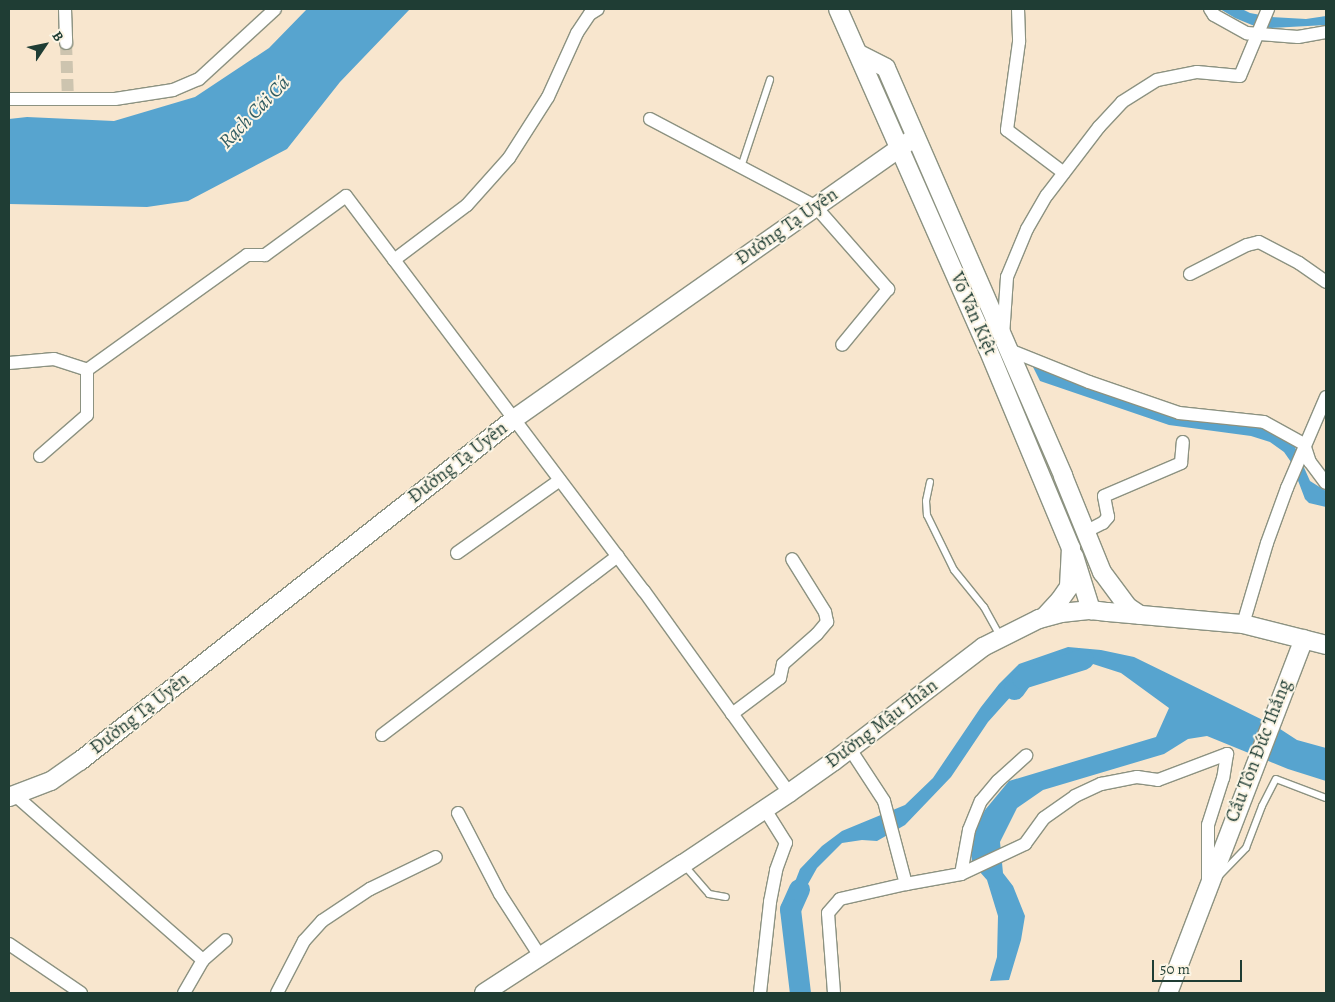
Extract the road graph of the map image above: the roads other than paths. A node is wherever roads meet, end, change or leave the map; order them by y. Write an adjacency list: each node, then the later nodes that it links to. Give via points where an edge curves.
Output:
1 (65, 9): 10 (street)
2 (275, 9): 13 (street, via 199,79 173,90 115,99)
3 (598, 9): 20 (street, via 590,14 577,33 548,97 509,158 467,205)
4 (838, 9): 11 (main road, Võ Văn Kiệt)
5 (1018, 9): 18 (street, via 1019,42 1007,130)
6 (1210, 9): 8 (street, via 1214,15 1247,33)
7 (1268, 9): 8 (street)
8 (1260, 31): 9 (street, via 1298,36); 18 (street, via 1240,76 1196,72 1157,80 1122,102)
9 (1326, 32)
10 (66, 43)
11 (859, 54): 15 (main road, Võ Văn Kiệt, via 886,68); 16 (main road, Võ Văn Kiệt)
12 (770, 80): 17 (lane)
13 (9, 99)
14 (650, 119): 17 (street)
15 (915, 137): 16 (main road, Đường Tạ Uyên); 24 (main road, Võ Văn Kiệt)
16 (900, 147): 19 (main road, Đường Tạ Uyên); 36 (main road, Võ Văn Kiệt)
17 (741, 167): 19 (street)
18 (1064, 172): 24 (street, via 1027,229 1007,277)
19 (815, 206): 23 (street, via 888,290); 28 (main road, Đường Tạ Uyên)
20 (394, 260): 26 (street, via 346,196 266,255 247,255); 28 (street)
21 (1190, 274): 22 (street, via 1259,242)
22 (1326, 282)
23 (842, 345)
24 (1005, 345): 30 (street, via 1089,382 1178,413 1264,422); 35 (main road, Võ Văn Kiệt)
25 (9, 363): 26 (street, via 54,359)
26 (87, 370): 31 (street, via 87,415)
27 (1326, 397): 30 (street)
28 (514, 419): 32 (street); 53 (main road, Đường Tạ Uyên, via 80,761 51,781)
29 (1183, 442): 35 (street, via 1181,462 1104,496 1108,517)
30 (1303, 448): 34 (street); 44 (street, via 1267,543)
31 (40, 456)
32 (560, 480): 37 (street); 38 (street)
33 (930, 482): 45 (lane, via 927,516 954,570 984,607)
34 (1326, 483)
35 (1087, 536): 36 (main road); 40 (main road, Võ Văn Kiệt)
36 (1071, 548): 41 (main road); 43 (main road, Võ Văn Kiệt, via 1069,587)
37 (457, 553)
38 (618, 556): 48 (street); 49 (street)
39 (792, 559): 48 (street, via 826,612 827,622 783,664 780,678)
40 (1105, 576): 41 (main road); 42 (main road, Võ Văn Kiệt, via 1128,607)
41 (1091, 610): 42 (main road, Đường Mậu Thân); 43 (main road, Đường Mậu Thân)
42 (1142, 616): 44 (main road, Đường Mậu Thân)
43 (1043, 618): 45 (main road, Đường Mậu Thân)
44 (1243, 624): 46 (main road, Đường Mậu Thân)
45 (1001, 637): 50 (main road, Đường Mậu Thân, via 983,647)
46 (1304, 639): 47 (main road, Đường Mậu Thân); 61 (main road, Cầu Tôn Đức Thắng)
47 (1326, 645)
48 (732, 714): 52 (street)
49 (382, 735)
50 (850, 749): 52 (main road, Đường Mậu Thân); 60 (street, via 884,801)
51 (1026, 756): 59 (street, via 981,801 969,830)
52 (788, 793): 55 (main road, Đường Mậu Thân)
53 (12, 797): 66 (street)
54 (1326, 798): 61 (lane, via 1276,779 1246,848)
55 (765, 809): 58 (main road, Đường Mậu Thân); 71 (street, via 786,843 776,870 770,902)
56 (458, 814): 65 (street, via 500,894)
57 (436, 857): 69 (street, via 370,889 322,922 304,941)
58 (683, 864): 62 (lane, via 709,894); 65 (main road, Đường Mậu Thân)
59 (961, 874): 60 (street); 61 (street, via 1025,844 1044,818 1075,796 1101,784 1137,777 1158,780 1227,754 1208,825)
60 (906, 884): 72 (street, via 840,899 828,912)
61 (1208, 887): 73 (main road, Cầu Tôn Đức Thắng)
62 (726, 897)
63 (226, 940): 66 (street)
64 (9, 944): 67 (street)
65 (540, 956): 70 (main road, Đường Mậu Thân)
66 (203, 960): 68 (street)
67 (81, 993)
68 (184, 993)
69 (277, 993)
70 (484, 993)
71 (760, 993)
72 (834, 993)
73 (1168, 993)

